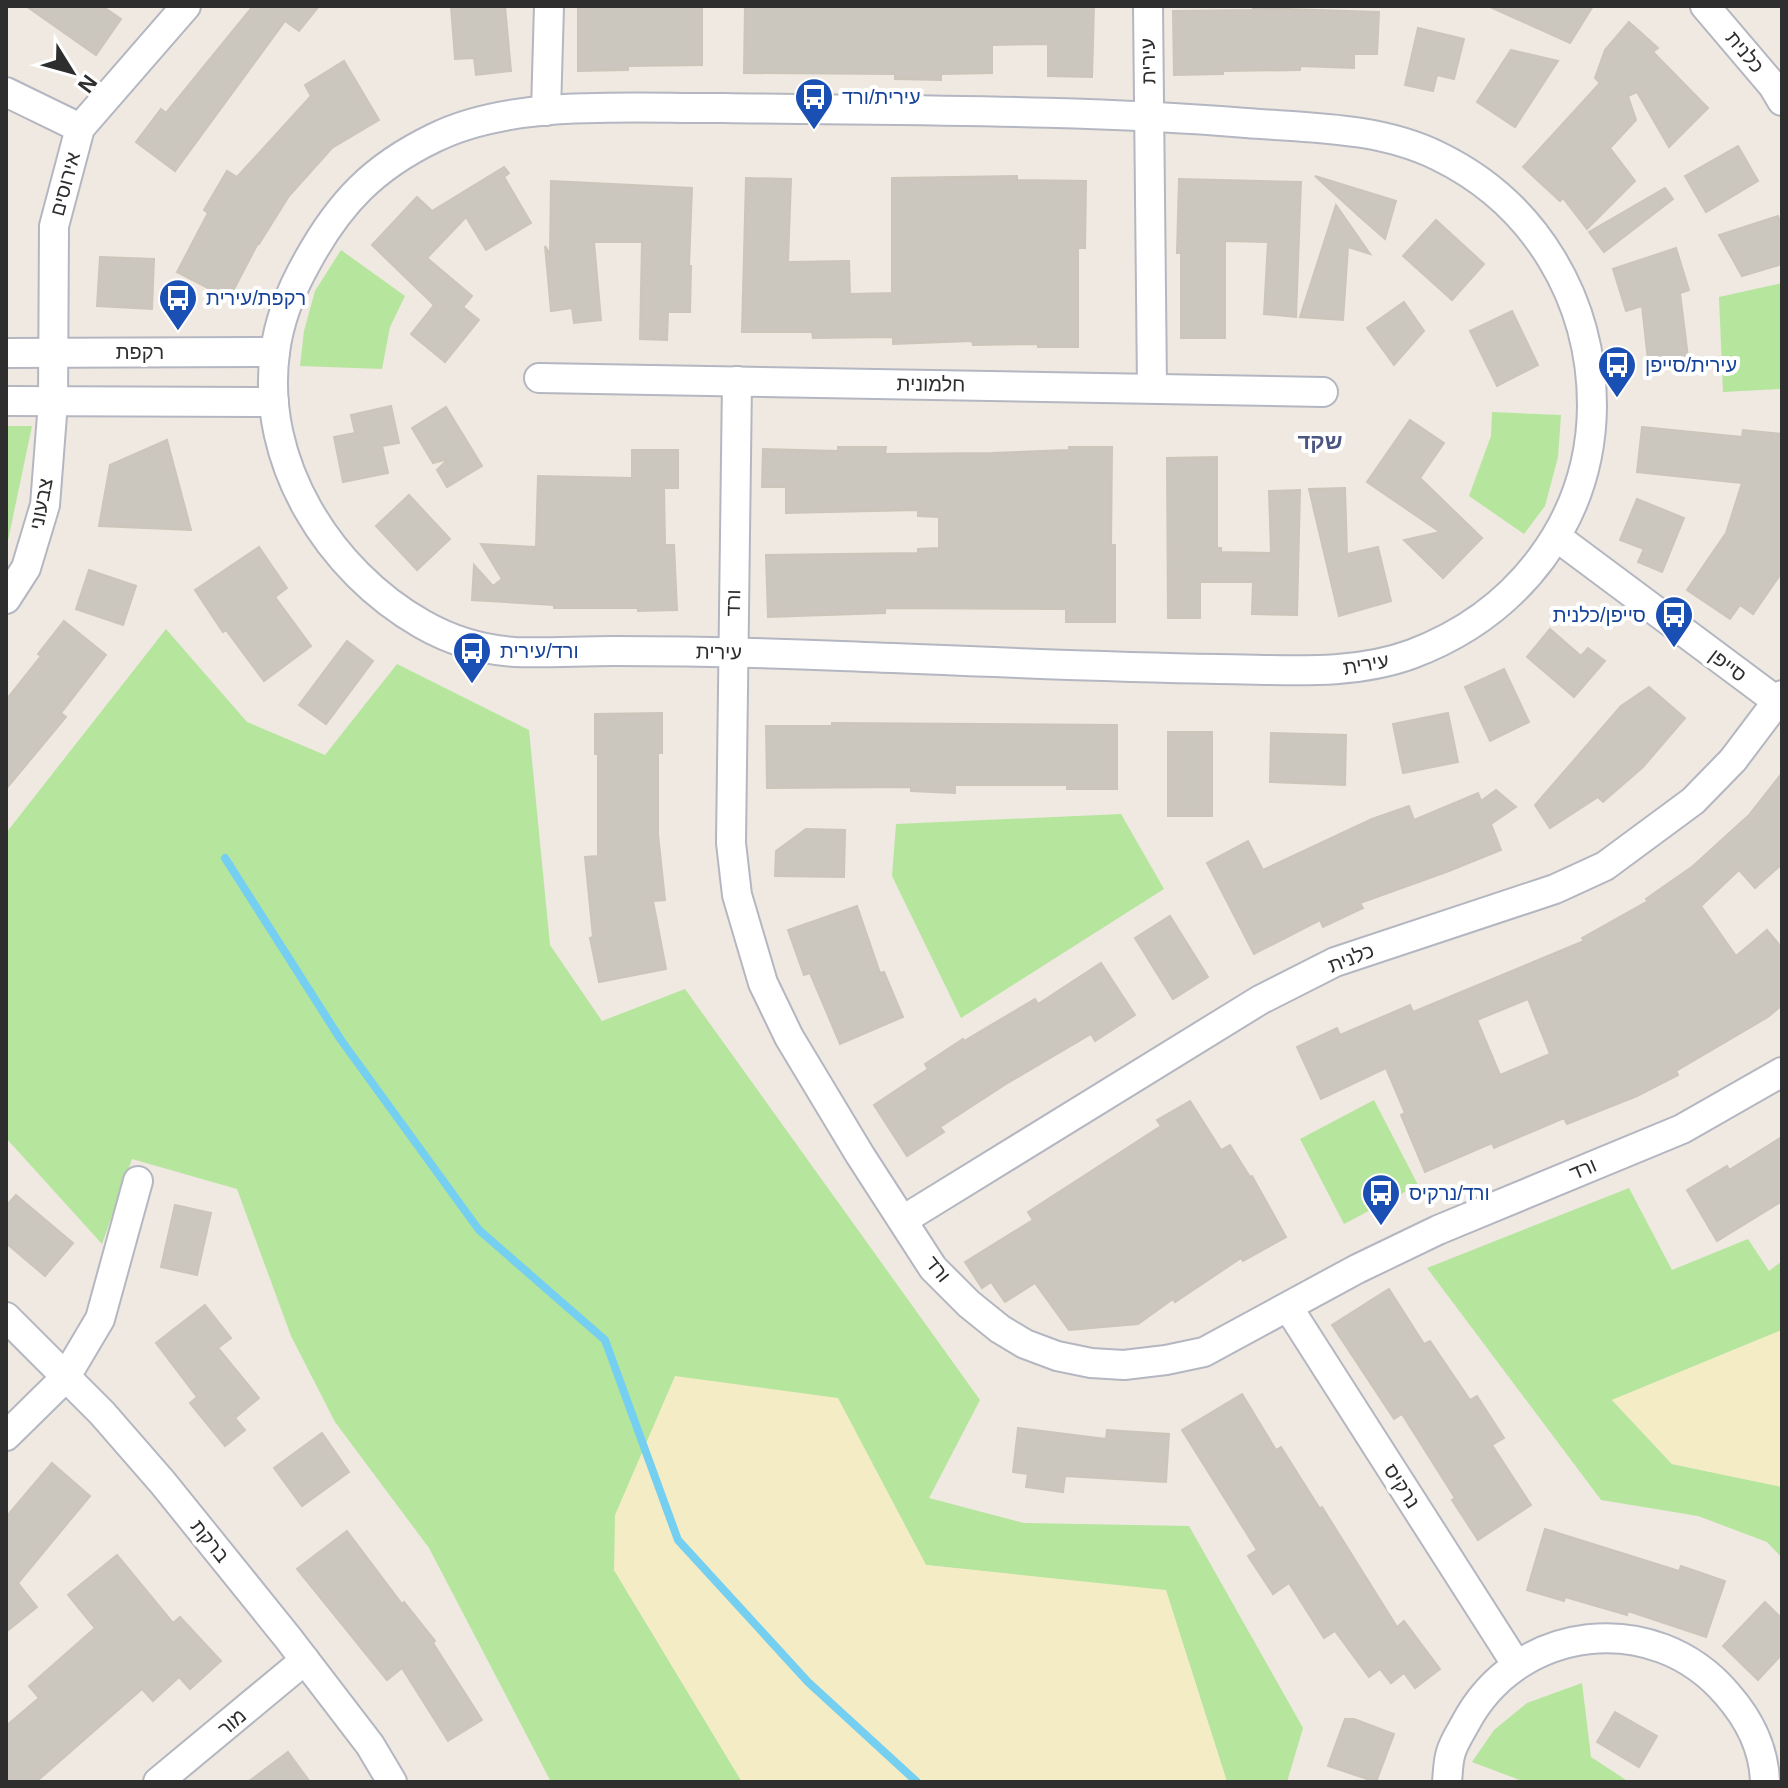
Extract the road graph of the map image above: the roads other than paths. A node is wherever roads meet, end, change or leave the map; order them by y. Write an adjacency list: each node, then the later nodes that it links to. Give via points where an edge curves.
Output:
1 (549, 6): 7 (street)
2 (1148, 6): 8 (street, עירית)
3 (1705, 6): 6 (street, כלנית)
4 (172, 10): 9 (street, אירוסים)
5 (6, 92): 9 (street)
6 (1782, 101)
7 (546, 111): 8 (street, עירית, via 724,108); 10 (street, עירית, via 493,116 439,135 358,187 302,270)
8 (1149, 115): 15 (street, עירית); 20 (street, עירית, via 1375,135 1433,153 1467,171 1512,207 1545,246 1567,284 1591,372 1587,450)
9 (80, 128): 12 (street, אירוסים, via 54,226)
10 (275, 352): 12 (street, רקפת); 19 (street, עירית)
11 (6, 353): 12 (street, רקפת)
12 (54, 353): 18 (street, אירוסים)
13 (539, 378): 14 (street, חלמונית)
14 (737, 381): 15 (street, חלמונית); 22 (street, ורד)
15 (1152, 388): 16 (street, חלמונית)
16 (1323, 392)
17 (6, 401): 18 (street)
18 (53, 402): 19 (street); 21 (street, צבעוני, via 45,505 26,568)
19 (274, 402): 22 (street, עירית, via 292,473 318,529 383,598 425,625 468,644 516,652)
20 (1558, 538): 22 (street, עירית, via 1504,599 1460,631 1414,653 1362,667 1142,668); 23 (street, סייפן)
21 (6, 599)
22 (732, 652): 26 (street, ורד, via 731,843 737,895 763,983 789,1037)
23 (1781, 701): 26 (street, כלנית, via 1693,801 1605,866 1555,889 1322,968 1260,1000)
24 (1782, 1072): 27 (street, ורד, via 1682,1129 1438,1230)
25 (138, 1181): 29 (street, via 100,1319)
26 (903, 1220): 27 (street, ורד, via 933,1268 969,1304 1025,1344 1057,1356 1124,1365 1204,1352)
27 (1288, 1307): 32 (street, נרקיס)
28 (6, 1317): 29 (street, ברקת)
29 (65, 1378): 30 (street); 31 (street, ברקת, via 163,1483)
30 (6, 1436)
31 (305, 1660): 33 (street, מור); 34 (street, ברקת)
32 (1516, 1664): 35 (street, via 1476,1703 1451,1751); 36 (street, via 1563,1643 1615,1637 1666,1648 1711,1675 1745,1715 1764,1763)
33 (158, 1782)
34 (392, 1782)
35 (1447, 1782)
36 (1765, 1782)

